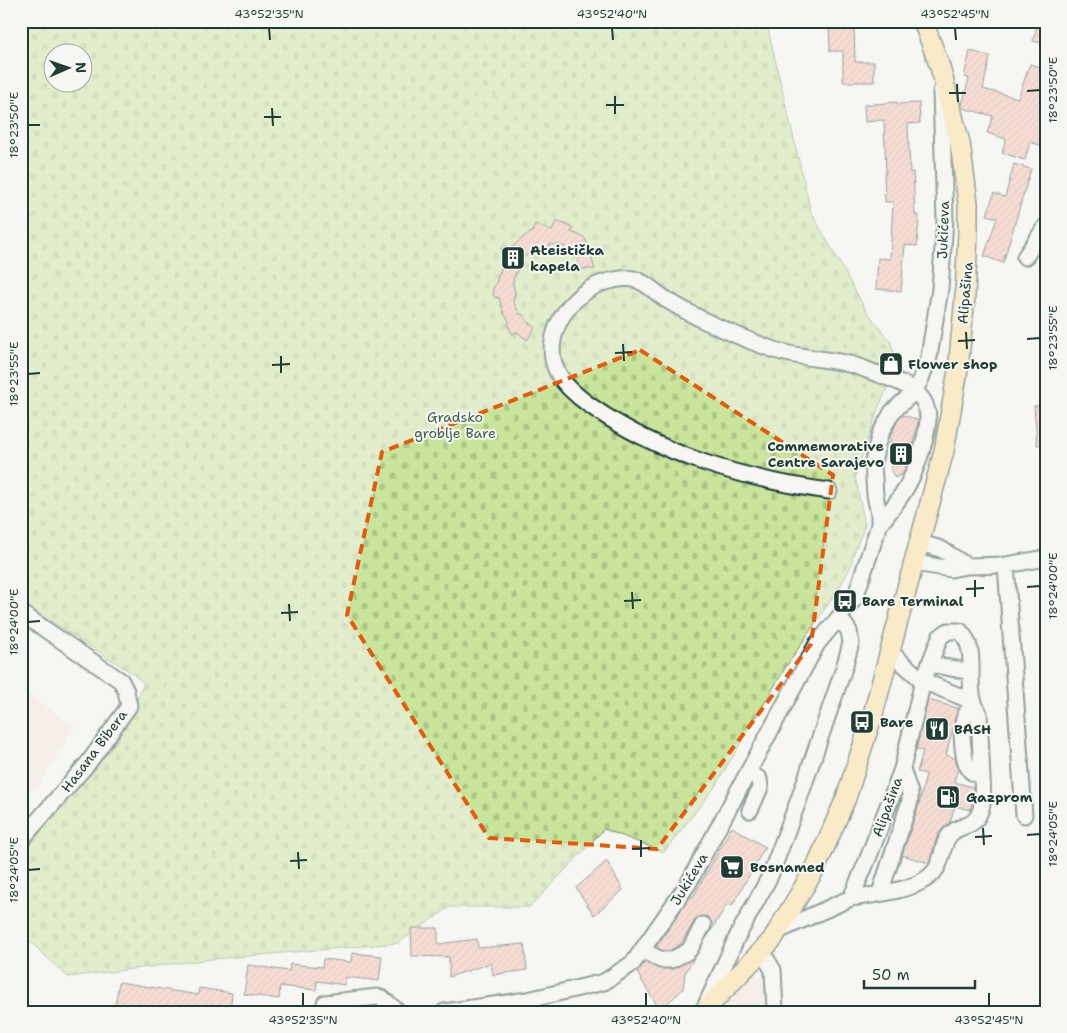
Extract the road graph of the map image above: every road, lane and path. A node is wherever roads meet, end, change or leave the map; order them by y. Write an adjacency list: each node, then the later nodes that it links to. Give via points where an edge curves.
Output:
1 (923, 21): 2 (main road, Alipašina)
2 (940, 67): 5 (street, Jukićeva, via 945,220 940,289 929,357); 8 (main road, Alipašina, via 961,151 968,203 967,268 958,361 944,451)
3 (1046, 226): 4 (street)
4 (1025, 256)
5 (915, 391): 6 (street, via 857,366 779,351 690,314 635,279 609,281 592,287 564,313 556,328 554,346 558,374 574,394 593,407 637,436 696,460 759,479); 7 (street, Jukićeva, via 892,412 877,445 873,463); 7 (street, Jukićeva, via 926,406 928,417 922,450 906,490)
6 (829, 491)
7 (879, 525): 14 (street, Jukićeva, via 859,590)
8 (920, 543): 10 (main road, Alipašina); 12 (street, via 941,549)
9 (1046, 558): 11 (street)
10 (915, 563): 12 (street, via 951,569); 15 (main road, Alipašina)
11 (1006, 565): 12 (street); 23 (street)
12 (967, 566)
13 (21, 613): 24 (street, Hasana Bibera, via 122,681 129,706 89,762)
14 (837, 621): 21 (street, Jukićeva, via 817,644); 34 (street, via 849,631 851,643 844,668 770,876)
15 (890, 652): 18 (street); 28 (main road, Alipašina, via 846,798 816,867)
16 (930, 664): 17 (street); 17 (street, Alipašina, via 940,637 948,631 960,631 970,645); 18 (street, Alipašina)
17 (971, 672): 19 (street)
18 (923, 681): 19 (street); 20 (street, Alipašina)
19 (974, 702): 25 (street, via 979,713 981,812 977,819 948,837 940,862 930,876 921,882)
20 (902, 769): 25 (street, via 910,801); 26 (street, Alipašina)
21 (748, 772): 22 (street, via 759,778 760,788); 29 (street, Jukićeva, via 688,884)
22 (750, 810)
23 (1024, 815)
24 (21, 840)
25 (880, 893): 26 (street)
26 (851, 898): 28 (street, Alipašina)
27 (703, 925): 29 (street, via 690,949 671,960 661,960)
28 (780, 930): 30 (main road, Alipašina)
29 (642, 950): 33 (street, Jukićeva, via 633,963 604,982 528,1000)
30 (762, 952): 34 (main road, Alipašina); 35 (street, via 773,970)
31 (325, 1003): 32 (street, via 377,997)
32 (398, 1012)
33 (444, 1012)
34 (703, 1012)
35 (775, 1012)

